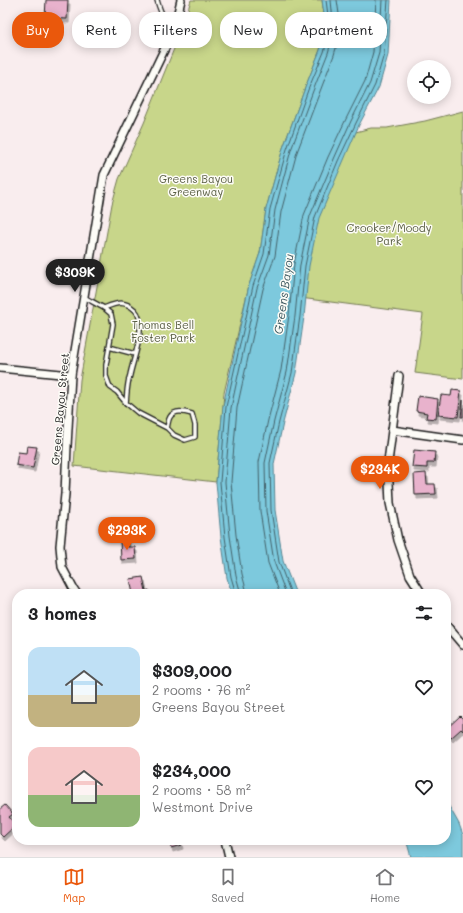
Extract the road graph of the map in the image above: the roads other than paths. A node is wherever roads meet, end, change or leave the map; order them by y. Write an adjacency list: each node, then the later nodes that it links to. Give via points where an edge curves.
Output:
1 (157, 0): 3 (lane)
2 (181, 0): 4 (street, Greens Bayou Street)
3 (161, 12)
4 (178, 12)
5 (165, 48): 6 (street, Greens Bayou Street, via 104,175)
6 (84, 297): 7 (lane); 11 (street, Greens Bayou Street)
7 (104, 308): 8 (lane, via 112,314); 9 (lane, via 117,303 129,304 137,312 140,327)
8 (109, 347): 9 (lane); 13 (lane, via 106,376 110,386)
9 (135, 354): 13 (lane)
10 (0, 368): 11 (street)
11 (71, 375): 17 (street, Greens Bayou Street, via 60,546 62,567)
12 (399, 376): 15 (street)
13 (126, 402): 14 (lane, via 138,413)
14 (167, 428): 14 (lane, via 185,440 195,438 196,425 192,414 183,411 175,413 170,417)
15 (392, 430): 16 (street); 18 (street, via 388,462 390,503 398,540 410,574)
16 (463, 440)
17 (73, 589)
18 (419, 589)
19 (451, 631): 20 (street)
20 (463, 645)
21 (226, 845): 22 (street)
22 (229, 857)

